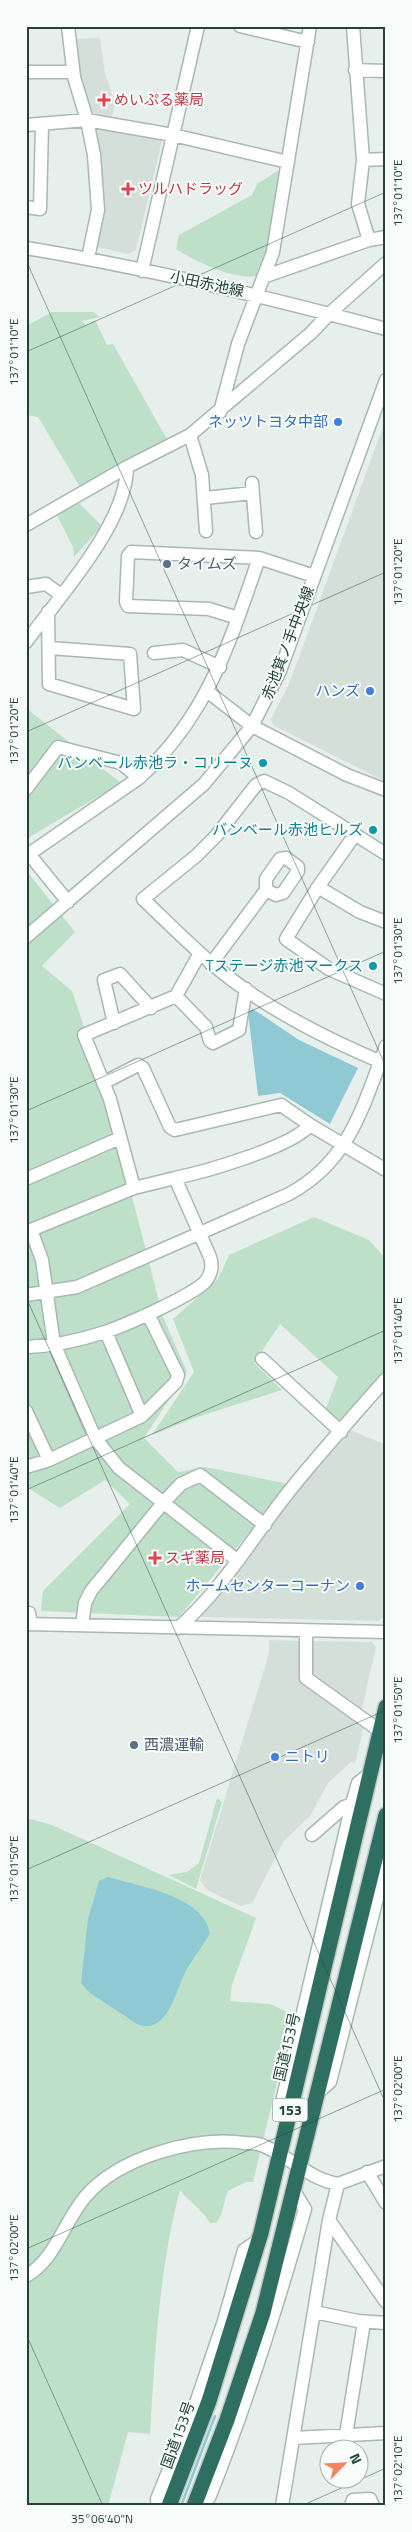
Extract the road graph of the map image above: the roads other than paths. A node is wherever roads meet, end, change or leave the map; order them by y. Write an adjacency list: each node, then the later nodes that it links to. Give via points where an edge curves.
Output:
1 (68, 26): 10 (street)
2 (198, 26): 14 (street)
3 (240, 26): 6 (street)
4 (310, 26): 6 (street)
5 (354, 26): 7 (street)
6 (308, 42): 17 (street)
7 (355, 70): 8 (street); 16 (street)
8 (386, 71)
9 (26, 72): 10 (street)
10 (73, 72): 11 (street)
11 (87, 120): 12 (street); 14 (street); 22 (street, via 94,155 98,210)
12 (42, 124): 13 (street); 18 (street, via 40,209)
13 (26, 125)
14 (173, 135): 17 (street); 24 (street)
15 (386, 158): 16 (street)
16 (363, 160): 20 (street, via 358,204)
17 (288, 162): 25 (street, via 273,252)
18 (26, 208)
19 (386, 237): 20 (street)
20 (369, 240): 25 (street)
21 (26, 248): 22 (street, 小田赤池線)
22 (88, 258): 24 (street, 小田赤池線)
23 (386, 263): 27 (street)
24 (142, 271): 26 (street, 小田赤池線)
25 (262, 277): 26 (street)
26 (255, 295): 27 (street, 小田赤池線); 30 (street)
27 (329, 314): 28 (street, 小田赤池線); 30 (street)
28 (386, 329)
29 (386, 380): 38 (street, 赤池箕ノ手中央線)
30 (220, 412): 31 (street)
31 (190, 435): 32 (street); 33 (street)
32 (127, 467): 34 (street); 40 (street, via 127,483 120,506 89,557)
33 (205, 498): 35 (street); 36 (street, via 252,488)
34 (26, 525)
35 (206, 531)
36 (256, 532)
37 (259, 558): 38 (street); 42 (street); 42 (street, via 131,552 128,556 128,606 209,609)
38 (314, 576): 48 (street, 赤池箕ノ手中央線, via 280,671)
39 (26, 587): 40 (street, via 46,584)
40 (61, 594): 41 (street)
41 (48, 612): 43 (street); 44 (street)
42 (238, 618): 46 (street)
43 (26, 642)
44 (50, 648): 44 (street, via 49,684 134,709 130,654)
45 (154, 653): 46 (street, via 183,650)
46 (220, 667): 47 (street)
47 (207, 691): 48 (street); 49 (street, via 174,742)
48 (252, 726): 51 (street, via 330,767); 57 (street, 赤池箕ノ手中央線, via 204,784)
49 (139, 778): 50 (street, via 121,764 58,747); 54 (street)
50 (27, 788)
51 (386, 790)
52 (354, 836): 53 (street); 55 (street); 60 (street, via 289,794 264,780 260,782 196,856 143,899)
53 (386, 854)
54 (28, 856): 57 (street)
55 (318, 887): 58 (street, via 360,912); 63 (street, via 286,939 329,969)
56 (266, 890): 61 (street)
57 (68, 902): 59 (street, 赤池箕ノ手中央線)
58 (386, 922)
59 (26, 937)
60 (200, 953): 61 (street); 64 (street)
61 (211, 964): 62 (street)
62 (246, 989): 64 (street, via 239,1030 213,1043 206,1027); 68 (street, via 318,1034)
63 (386, 994)
64 (176, 996): 65 (street)
65 (151, 1008): 66 (street); 66 (street, via 120,974 104,980)
66 (114, 1022): 69 (street, via 84,1035)
67 (386, 1046): 68 (street)
68 (383, 1062): 72 (street)
69 (103, 1083): 70 (street, via 138,1065 143,1068 171,1129 175,1130 281,1105); 71 (street)
70 (310, 1125): 72 (street); 75 (street, via 297,1136 246,1157)
71 (120, 1138): 74 (street); 76 (street)
72 (344, 1146): 73 (street); 78 (street, via 321,1171 298,1189)
73 (386, 1170)
74 (26, 1178)
75 (175, 1178): 76 (street); 78 (street)
76 (134, 1188): 77 (street)
77 (29, 1231): 79 (street, via 42,1260)
78 (199, 1233): 79 (street, via 77,1287); 81 (street, via 212,1263 208,1277 204,1283)
79 (45, 1294): 80 (street); 83 (street)
80 (26, 1295)
81 (148, 1314): 82 (street); 88 (street, via 178,1375 176,1382)
82 (106, 1332): 83 (street); 88 (street)
83 (54, 1344): 84 (street); 90 (street)
84 (26, 1347)
85 (262, 1359): 89 (street)
86 (386, 1379): 89 (street)
87 (26, 1411): 91 (street)
88 (142, 1416): 90 (street)
89 (341, 1432): 94 (street)
90 (96, 1438): 91 (street); 93 (street, via 119,1468)
91 (49, 1460): 92 (street)
92 (26, 1467)
93 (163, 1503): 94 (street, via 181,1484 200,1475); 95 (street); 97 (street, via 91,1591 85,1603)
94 (264, 1525): 95 (street)
95 (238, 1561): 98 (street, via 198,1610)
96 (28, 1617): 97 (street)
97 (82, 1625): 98 (street)
98 (178, 1628): 99 (street)
99 (306, 1631): 100 (street); 102 (street, via 306,1678)
100 (386, 1632)
101 (386, 1707): 102 (highway, 国道153号 / 153)
102 (380, 1731): 103 (highway, 国道153号 / 153)
103 (371, 1773): 104 (street, via 358,1783); 108 (highway, 国道153号 / 153)
104 (352, 1804): 106 (street, via 344,1807); 108 (street)
105 (386, 1815): 109 (highway, 153)
106 (312, 1835)
107 (386, 1863): 110 (street)
108 (342, 1867): 112 (highway, 国道153号 / 153)
109 (360, 1919): 110 (street); 111 (highway, 153)
110 (365, 1939): 111 (street, via 330,2082)
111 (317, 2093): 114 (highway, 153)
112 (279, 2156): 114 (street); 119 (street, via 263,2145 234,2141 185,2145 145,2158 105,2179 92,2190 46,2258); 124 (highway, 国道153号 / 153, via 259,2240)
113 (386, 2166): 115 (street)
114 (298, 2168): 116 (street); 128 (highway, 153, via 263,2313)
115 (367, 2172): 116 (street); 117 (street)
116 (338, 2184): 118 (street)
117 (386, 2203)
118 (329, 2220): 120 (street); 121 (street)
119 (26, 2276)
120 (386, 2302)
121 (314, 2312): 122 (street); 127 (street)
122 (364, 2322): 123 (street); 126 (street)
123 (386, 2323)
124 (210, 2380): 129 (street, via 157,2499); 130 (highway, 国道153号 / 153)
125 (386, 2433): 126 (street)
126 (346, 2435): 127 (street)
127 (294, 2438): 131 (street)
128 (194, 2504)
129 (158, 2506)
130 (169, 2506)
131 (282, 2506)
132 (351, 2506): 133 (street, via 353,2500 370,2499)
133 (373, 2506)

